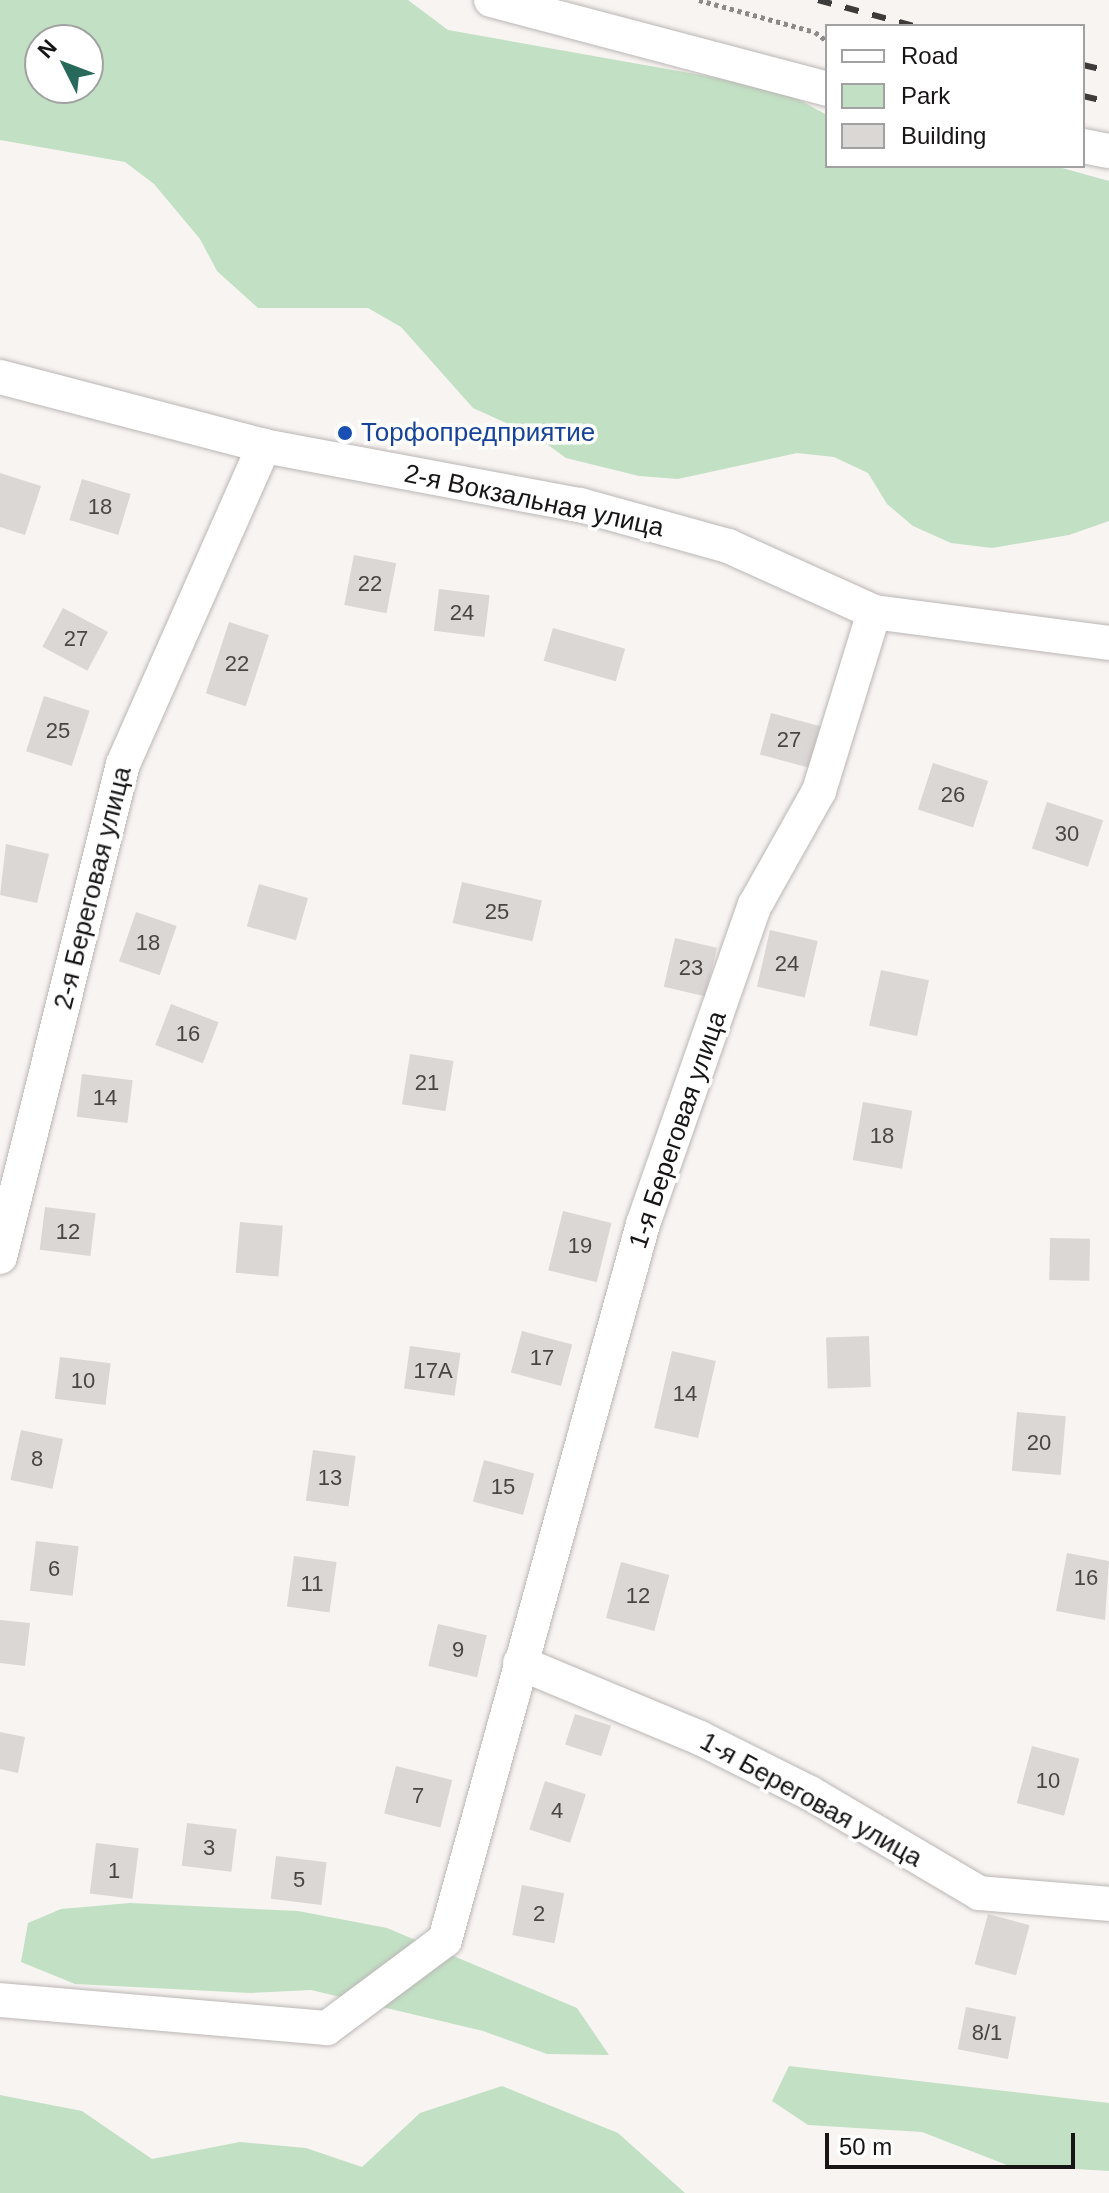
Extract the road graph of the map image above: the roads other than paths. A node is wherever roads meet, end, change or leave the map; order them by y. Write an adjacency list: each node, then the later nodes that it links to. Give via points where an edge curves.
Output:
1 (491, 0): 2 (street)
2 (825, 88)
3 (1085, 146): 4 (street)
4 (1109, 151)
5 (0, 377): 6 (street, 2-я Вокзальная улица)
6 (264, 446): 7 (street, 2-я Вокзальная улица, via 595,509 728,546); 9 (street, 2-я Береговая улица, via 123,764)
7 (874, 612): 8 (street, 2-я Вокзальная улица); 10 (street, 1-я Береговая улица, via 819,791 755,905 643,1224)
8 (1109, 643)
9 (0, 1257)
10 (520, 1663): 11 (street, 1-я Береговая улица, via 700,1738 782,1779 979,1893); 12 (street, 1-я Береговая улица, via 445,1940 327,2028)
11 (1109, 1904)
12 (0, 2000)

